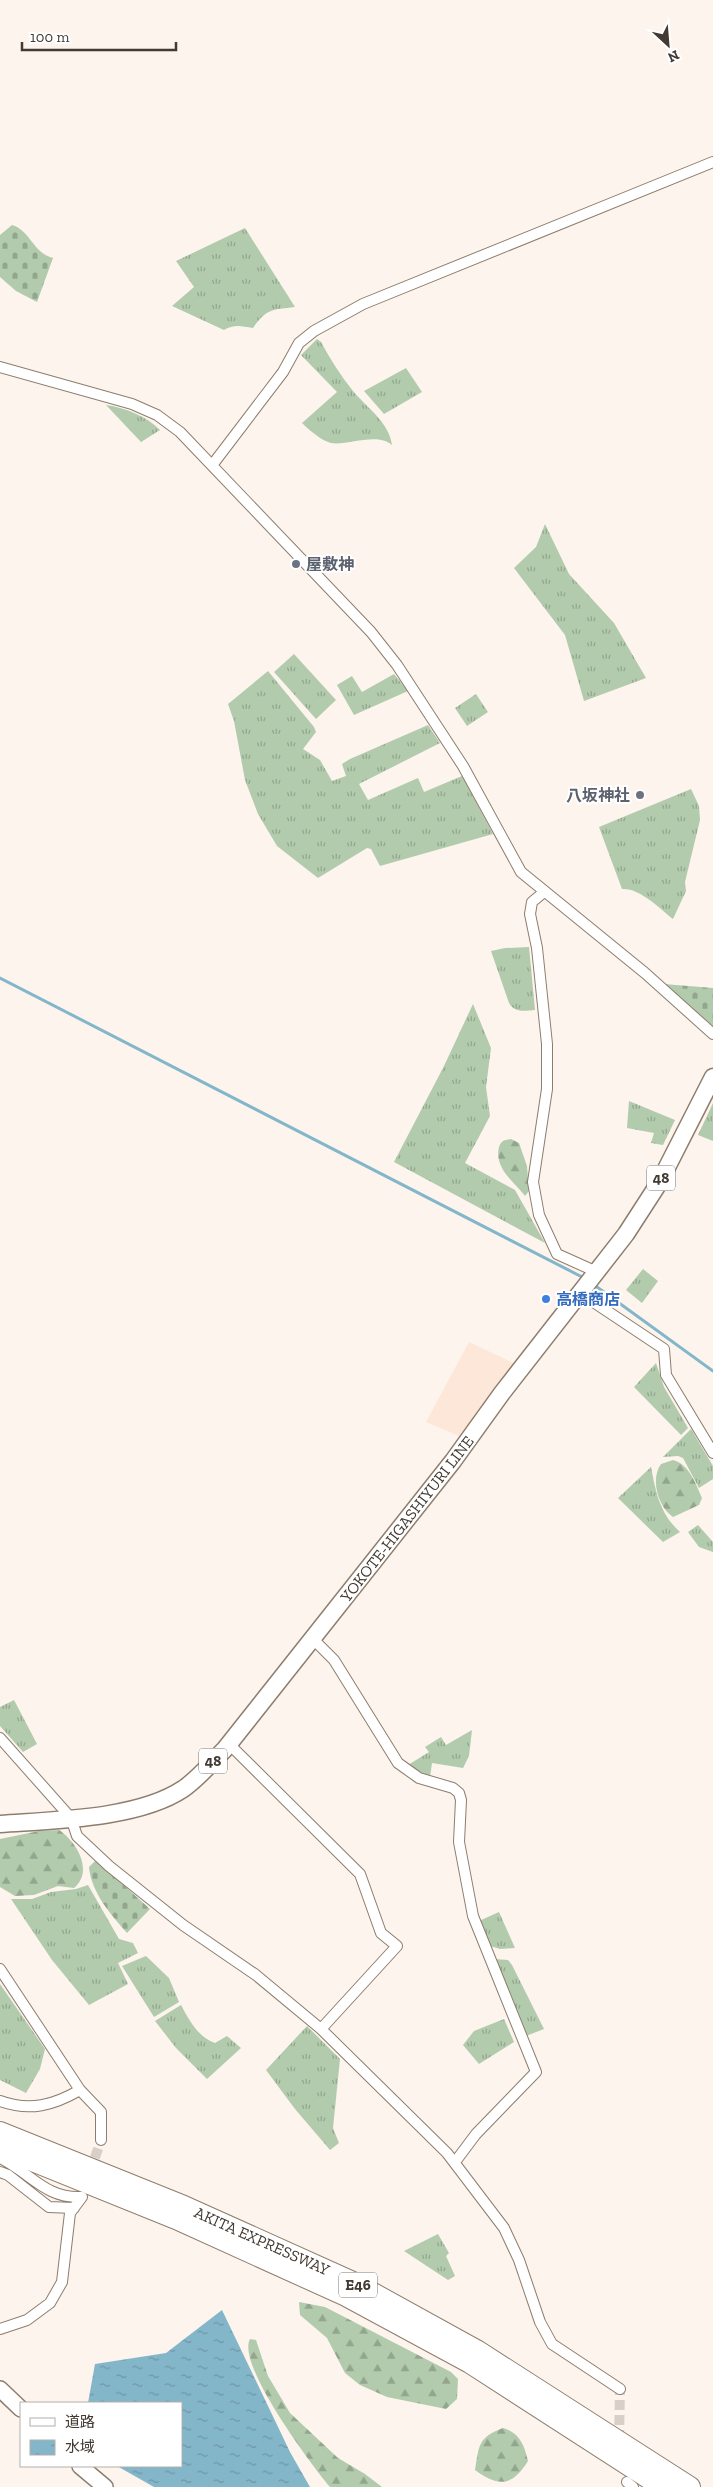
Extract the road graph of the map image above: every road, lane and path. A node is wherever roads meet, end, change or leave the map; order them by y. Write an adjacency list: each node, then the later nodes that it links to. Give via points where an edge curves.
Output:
1 (713, 162): 3 (street, via 363,304 314,331 299,343 283,372)
2 (0, 367): 3 (street, via 132,404 156,414)
3 (213, 464): 4 (street, via 392,658 463,766 522,872)
4 (544, 892): 5 (street, via 645,973); 7 (street, via 532,902 530,914 537,948 547,1044 547,1089 533,1182 539,1214 557,1254)
5 (713, 1034)
6 (713, 1077): 7 (main road, YOKOTE-HIGASHIYURI LINE / 48, via 659,1183)
7 (597, 1272): 8 (main road, YOKOTE-HIGASHIYURI LINE / 48)
8 (580, 1293): 9 (street, via 664,1349 666,1375); 10 (main road, YOKOTE-HIGASHIYURI LINE / 48)
9 (713, 1453)
10 (313, 1639): 12 (main road, YOKOTE-HIGASHIYURI LINE / 48); 23 (street, via 334,1660 398,1763 419,1778 453,1788 459,1793 459,1842 473,1916 536,2072 476,2134)
11 (0, 1738): 13 (street)
12 (229, 1744): 13 (main road, YOKOTE-HIGASHIYURI LINE / 48, via 184,1789 135,1809); 16 (street, via 360,1874 381,1933 397,1946)
13 (71, 1818): 14 (main road, YOKOTE-HIGASHIYURI LINE / 48); 16 (street, via 77,1836 109,1866 183,1925 256,1975)
14 (0, 1824)
15 (0, 1969): 17 (street)
16 (321, 2029): 23 (street)
17 (80, 2090): 18 (street, via 58,2103 33,2106); 20 (street, via 101,2112)
18 (0, 2101)
19 (0, 2132): 33 (highway, AKITA EXPRESSWAY / E46, via 184,2206 353,2282 478,2350)
20 (101, 2140)
21 (0, 2148): 32 (highway, AKITA EXPRESSWAY / E46, via 176,2219 346,2296 470,2364)
22 (0, 2158): 25 (street, via 54,2194 67,2198 82,2197)
23 (455, 2162): 28 (street, via 504,2228 519,2260 540,2322 552,2344)
24 (0, 2172): 25 (street, via 49,2206)
25 (74, 2208): 26 (street, via 70,2213 62,2282 50,2303 27,2320)
26 (0, 2329)
27 (0, 2389): 29 (main road)
28 (620, 2389)
29 (20, 2408)
30 (81, 2467): 31 (main road)
31 (105, 2487)
32 (662, 2487)
33 (690, 2487)

